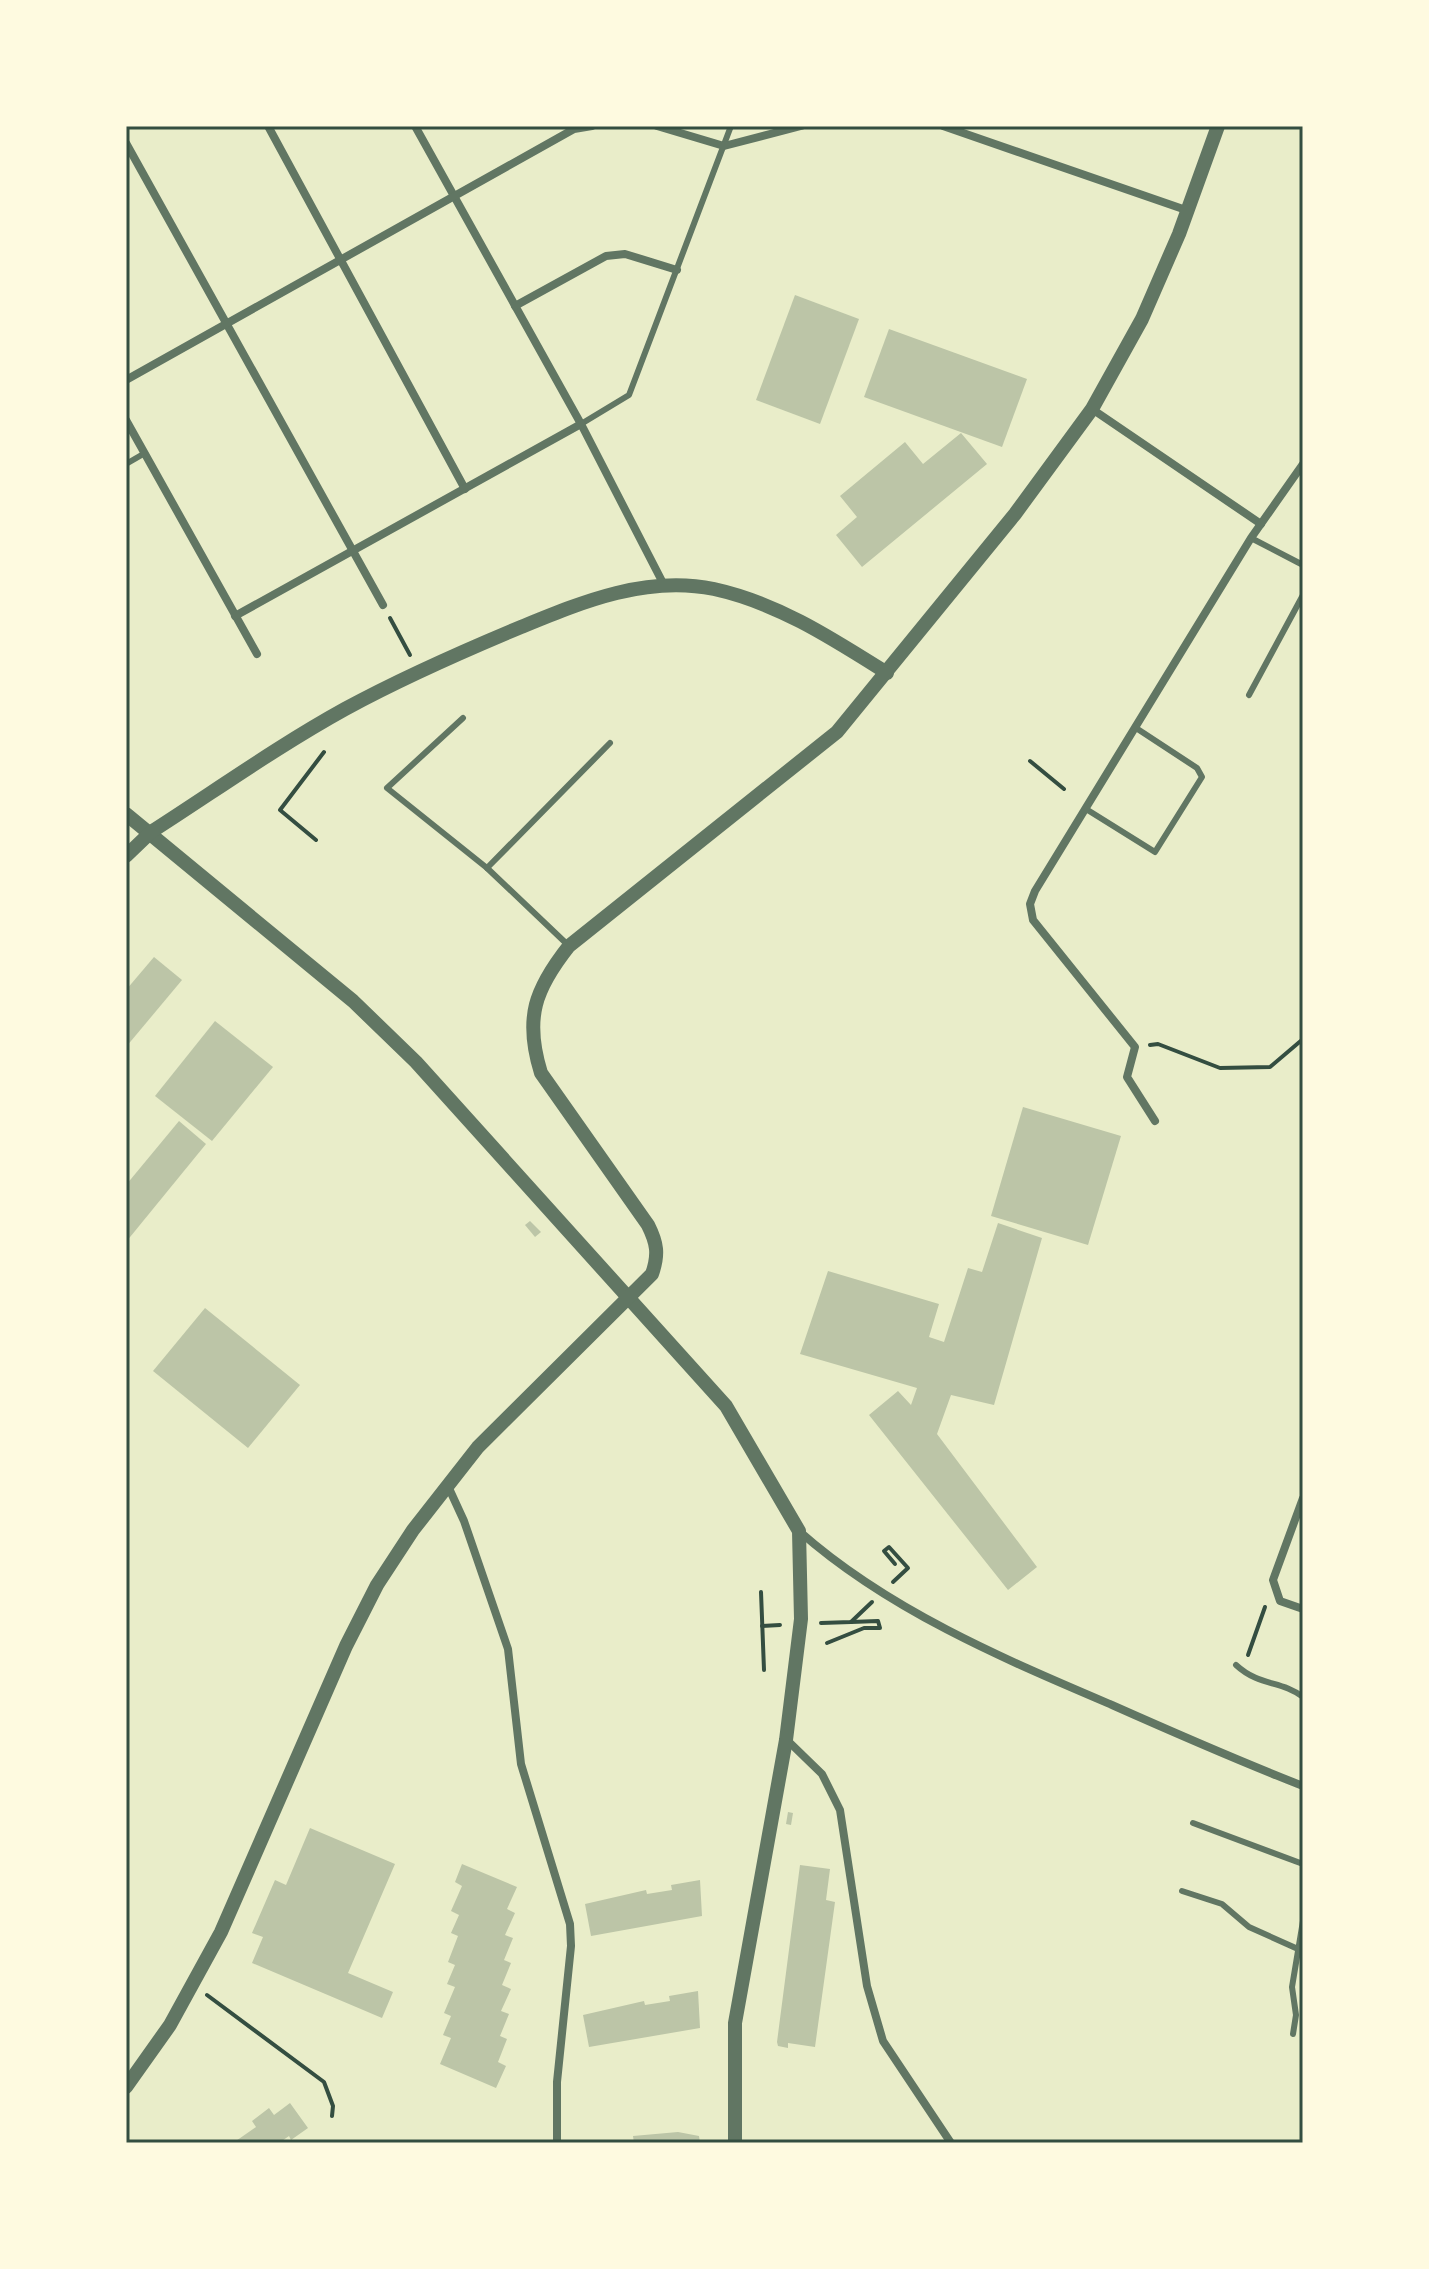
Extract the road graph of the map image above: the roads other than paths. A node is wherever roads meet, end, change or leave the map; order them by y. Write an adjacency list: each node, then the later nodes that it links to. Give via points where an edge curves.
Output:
1 (268, 126): 13 (street)
2 (415, 126): 11 (street)
3 (592, 126): 11 (street, via 574,129)
4 (657, 126): 10 (street)
5 (731, 126): 10 (lane)
6 (801, 126): 10 (street)
7 (943, 126): 12 (street)
8 (1218, 126): 12 (street)
9 (126, 143): 16 (street)
10 (724, 146): 14 (lane)
11 (454, 195): 13 (street); 15 (street)
12 (1186, 210): 18 (street, via 1142,319)
13 (340, 259): 16 (street); 24 (street)
14 (677, 270): 15 (street, via 625,254 606,256); 20 (lane, via 629,395)
15 (515, 306): 20 (street)
16 (226, 323): 17 (street); 27 (street)
17 (126, 380)
18 (1092, 409): 25 (street); 34 (street)
19 (126, 420): 21 (street)
20 (581, 424): 24 (street); 29 (street)
21 (145, 453): 22 (lane); 32 (street)
22 (126, 464)
23 (1303, 464): 25 (street)
24 (465, 489): 27 (street)
25 (1261, 524): 26 (street)
26 (1251, 538): 28 (lane); 37 (street)
27 (352, 549): 31 (street); 32 (street)
28 (1303, 565)
29 (664, 585): 34 (street, via 712,588 749,599 803,622); 41 (street, via 599,597 394,683)
30 (1303, 595): 35 (lane)
31 (383, 605)
32 (235, 616): 33 (street)
33 (257, 654)
34 (887, 673): 44 (street, via 837,732)
35 (1249, 695)
36 (463, 718): 43 (lane, via 387,788)
37 (1136, 728): 39 (street); 39 (lane, via 1197,768 1202,777 1155,852)
38 (610, 743): 43 (lane)
39 (1086, 809): 45 (street, via 1035,891 1030,904 1033,920 1135,1047 1127,1077)
40 (126, 814): 41 (street)
41 (151, 832): 42 (street); 46 (street, via 353,1001)
42 (126, 856)
43 (487, 868): 44 (lane)
44 (569, 946): 46 (street, via 537,997 533,1048 560,1103 656,1241 658,1258 652,1274)
45 (1155, 1121)
46 (628, 1297): 47 (street); 49 (street, via 726,1406)
47 (447, 1483): 61 (street, via 377,1585 221,1932 170,2025); 62 (street, via 508,1649 521,1764 570,1924)
48 (1303, 1498): 50 (street, via 1273,1580 1280,1601)
49 (799, 1531): 53 (street, via 801,1619); 54 (street, via 847,1571 975,1643)
50 (1303, 1609)
51 (1236, 1665): 52 (lane, via 1252,1679)
52 (1303, 1697)
53 (786, 1740): 63 (street, via 735,2023); 64 (street, via 822,1774 840,1810 867,1986 883,2041)
54 (1303, 1786)
55 (1193, 1823): 56 (lane)
56 (1303, 1864)
57 (1182, 1891): 59 (lane, via 1222,1904 1249,1927)
58 (1303, 1921): 59 (lane)
59 (1298, 1949): 60 (lane)
60 (1293, 2034)
61 (126, 2087)
62 (557, 2143)
63 (735, 2143)
64 (951, 2143)

